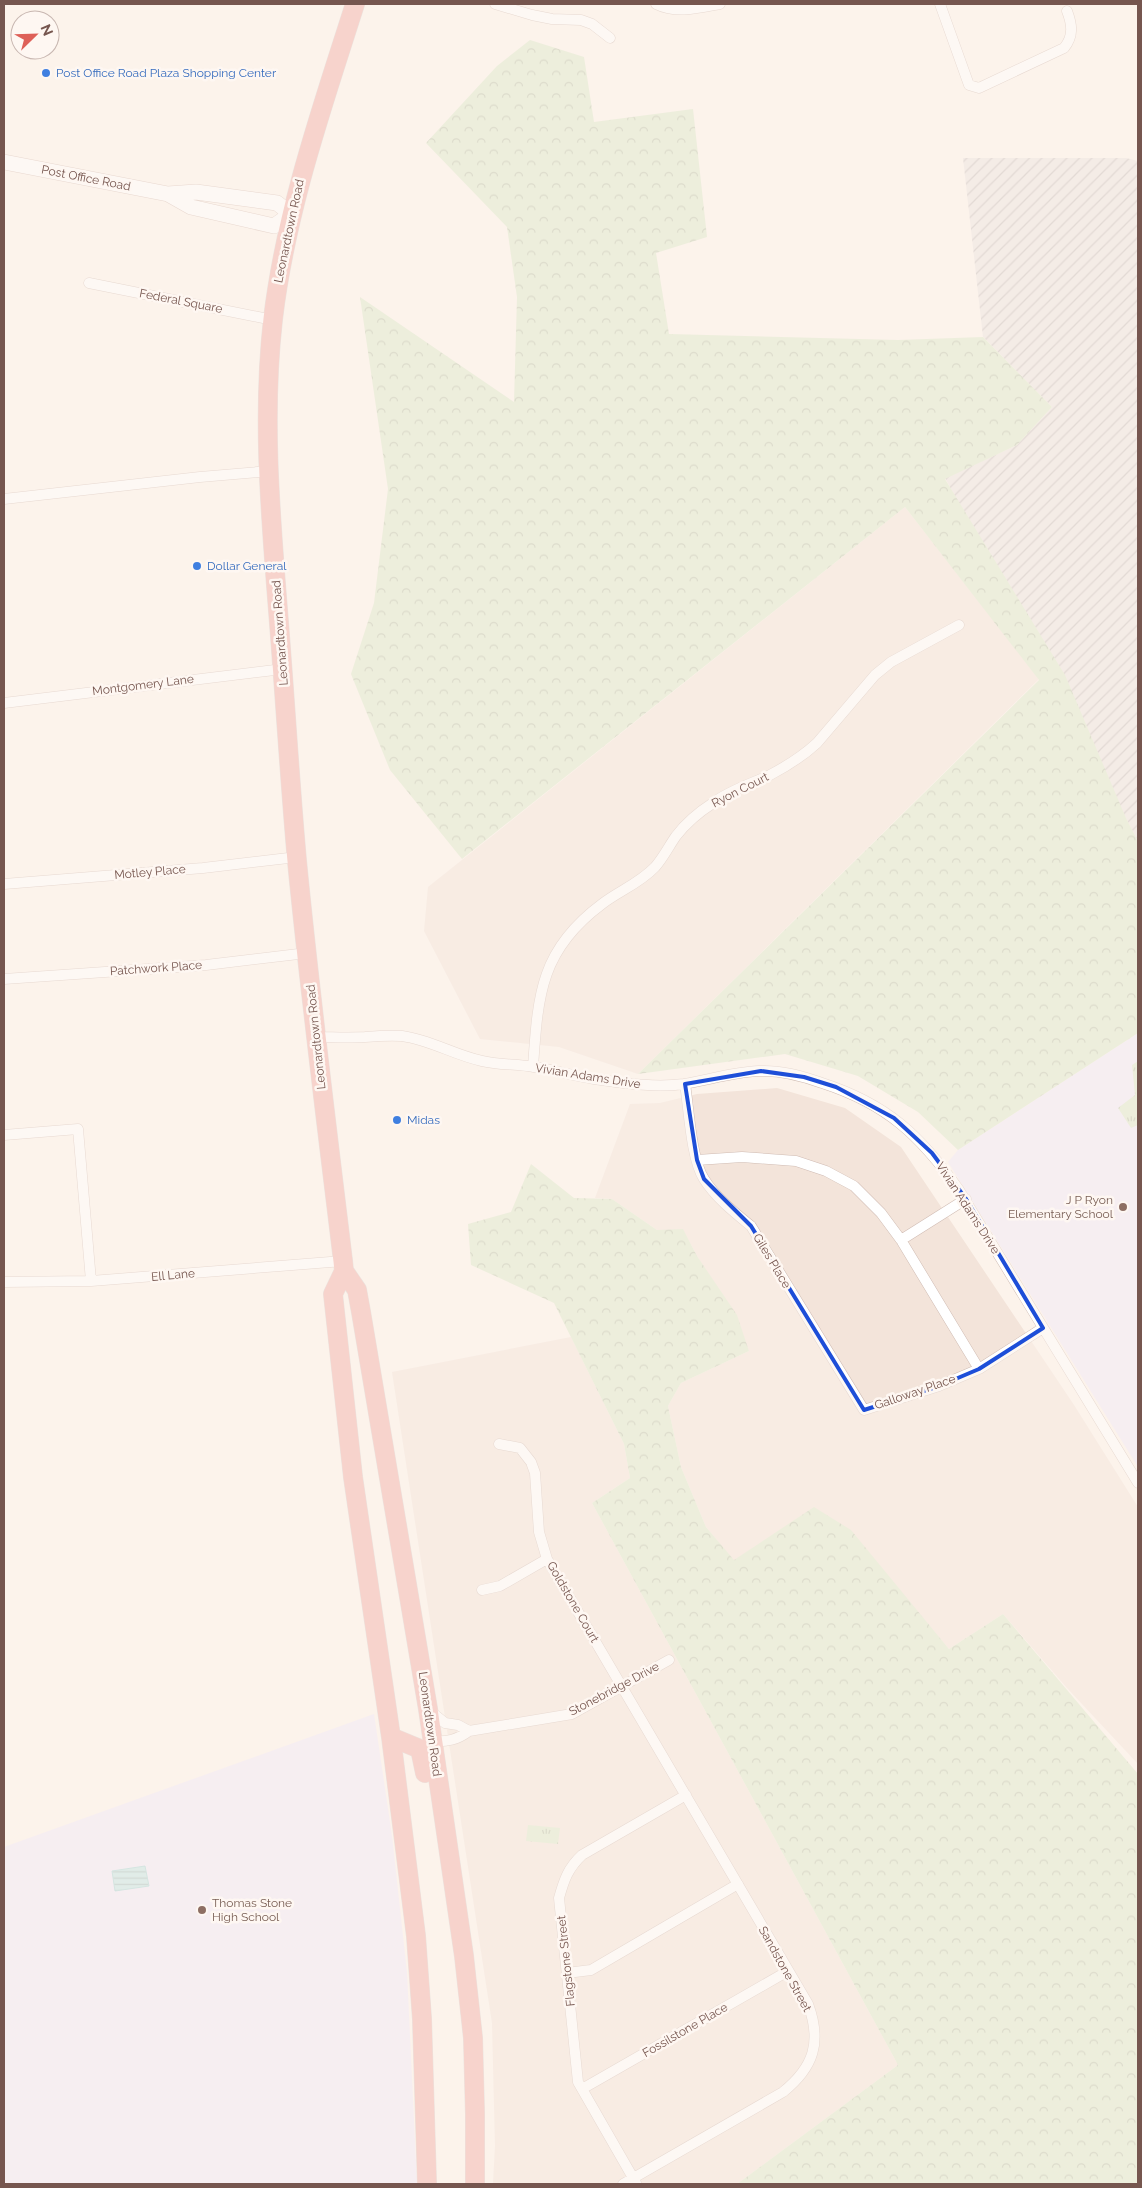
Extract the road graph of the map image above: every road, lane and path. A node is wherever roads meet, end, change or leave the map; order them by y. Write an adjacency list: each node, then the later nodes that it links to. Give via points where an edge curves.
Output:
1 (355, 4): 10 (highway, Leonardtown Road)
2 (495, 4): 7 (street, via 532,15 582,20)
3 (656, 4): 4 (street, via 678,10)
4 (720, 4)
5 (940, 4): 6 (street, via 969,85 979,88 1064,48 1072,30)
6 (1068, 11)
7 (610, 38)
8 (4, 162): 9 (street, Post Office Road)
9 (168, 194): 10 (street, Post Office Road, via 196,192 276,203); 10 (street, Post Office Road, via 191,207 274,226)
10 (291, 214): 12 (highway, Leonardtown Road)
11 (89, 283): 12 (street, Federal Square)
12 (273, 320): 13 (highway, Leonardtown Road, via 268,379)
13 (270, 471): 14 (street); 16 (highway, Leonardtown Road)
14 (4, 499)
15 (959, 625): 23 (street, Ryon Court, via 891,662 806,753 770,775 713,802 688,822 656,866 580,921 565,938 546,971 536,1022)
16 (283, 669): 17 (street, Montgomery Lane); 18 (highway, Leonardtown Road)
17 (4, 703)
18 (296, 857): 19 (street, Motley Place); 20 (highway, Leonardtown Road)
19 (4, 884)
20 (307, 953): 21 (street, Patchwork Place, via 206,965); 22 (highway, Leonardtown Road)
21 (4, 979)
22 (315, 1037): 23 (street, Vivian Adams Drive, via 401,1036 425,1040 481,1061); 29 (highway, Leonardtown Road)
23 (533, 1067): 24 (street, Vivian Adams Drive, via 637,1085)
24 (685, 1084): 26 (street, Giles Place); 27 (street, Vivian Adams Drive, via 761,1071 804,1077 852,1094 894,1118 918,1139)
25 (4, 1135): 30 (street, via 78,1129)
26 (696, 1160): 28 (street, via 742,1157 796,1161 826,1171 854,1186 881,1213); 34 (street, Giles Place, via 704,1179 729,1208 751,1226)
27 (966, 1199): 28 (street); 32 (street, Vivian Adams Drive)
28 (901, 1240): 33 (street)
29 (344, 1266): 30 (street, Ell Lane); 39 (highway, via 333,1294 353,1477); 42 (highway, Leonardtown Road, via 357,1290)
30 (91, 1281): 31 (street, Ell Lane)
31 (4, 1282)
32 (1043, 1328): 33 (street, Galloway Place); 36 (street, Vivian Adams Drive)
33 (979, 1368): 34 (street, Galloway Place, via 939,1386)
34 (864, 1410)
35 (499, 1444): 37 (street, Goldstone Court, via 520,1448 531,1462 539,1532)
36 (1138, 1483)
37 (547, 1559): 38 (street, via 500,1586); 41 (street, Goldstone Court)
38 (482, 1590)
39 (378, 1655): 44 (highway); 45 (highway, via 391,1683 396,1718 402,1730)
40 (670, 1660): 41 (street, Stonebridge Drive)
41 (622, 1686): 43 (street, Stonebridge Drive, via 572,1714); 46 (street, Sandstone Street)
42 (428, 1709): 43 (street, Stonebridge Drive, via 445,1723 458,1724); 45 (highway, Leonardtown Road)
43 (469, 1731): 45 (street, Stonebridge Drive, via 446,1742)
44 (391, 1737): 47 (highway, via 417,1747 421,1752 439,1852); 53 (highway, via 416,1936)
45 (432, 1741): 47 (highway, Leonardtown Road)
46 (686, 1795): 48 (street, Sandstone Street); 50 (street, Flagstone Street, via 582,1855 572,1864 559,1898)
47 (452, 1872): 54 (highway, Leonardtown Road, via 473,2038)
48 (738, 1884): 49 (street, Sandstone Street); 50 (street, via 591,1970)
49 (788, 1971): 51 (street, Fossilstone Place); 52 (street, Sandstone Street, via 809,2006 815,2030 809,2066 783,2092)
50 (567, 1973): 51 (street, Flagstone Street, via 578,2082)
51 (582, 2089): 52 (street, Flagstone Street)
52 (635, 2181): 55 (street, Sandstone Street)
53 (427, 2184)
54 (474, 2184)
55 (623, 2184)

